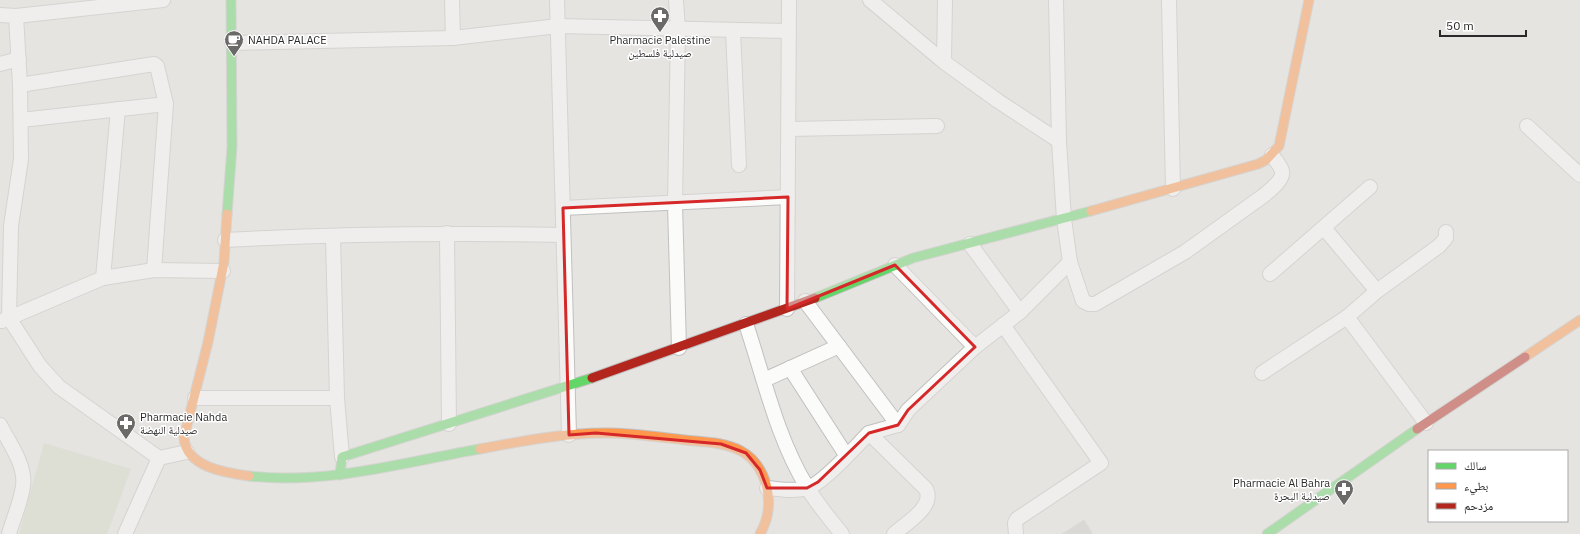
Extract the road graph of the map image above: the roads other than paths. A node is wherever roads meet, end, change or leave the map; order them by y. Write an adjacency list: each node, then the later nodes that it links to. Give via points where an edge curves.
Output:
1 (163, 0): 13 (street)
2 (231, 0): 19 (street)
3 (452, 0): 18 (street)
4 (557, 0): 14 (street)
5 (676, 0): 15 (street)
6 (789, 0): 17 (street)
7 (870, 0): 21 (street)
8 (945, 0): 21 (street)
9 (1056, 0): 30 (street)
10 (1169, 0): 35 (street)
11 (1309, 0): 31 (street, via 1279,146)
12 (0, 15): 13 (street)
13 (16, 16): 20 (street)
14 (558, 26): 15 (street); 18 (street); 38 (street)
15 (678, 29): 16 (street); 37 (street)
16 (734, 30): 17 (street); 32 (street)
17 (789, 31): 29 (street)
18 (453, 38): 19 (street)
19 (232, 43): 45 (street, via 232,147)
20 (19, 59): 22 (street); 23 (street)
21 (944, 62): 30 (street)
22 (0, 64)
23 (20, 85): 24 (street, via 154,64 159,69); 26 (street)
24 (166, 104): 25 (street); 49 (street)
25 (118, 109): 26 (street); 52 (street)
26 (21, 120): 58 (street, via 21,159 11,226)
27 (937, 126): 29 (street)
28 (1527, 126): 33 (street)
29 (789, 129): 36 (street)
30 (1059, 141): 39 (street)
31 (1272, 155): 35 (street, via 1258,164); 47 (street, via 1282,171 1280,179 1271,190 1185,252 1095,304 1084,301)
32 (739, 165)
33 (1580, 174)
34 (1370, 187): 40 (street)
35 (1173, 189): 39 (street)
36 (788, 197): 37 (street); 55 (street)
37 (675, 204): 38 (street); 64 (street)
38 (563, 208): 43 (street)
39 (1064, 219): 46 (street); 47 (street)
40 (1324, 228): 51 (street); 53 (street)
41 (1446, 232): 53 (street, via 1446,238 1439,246)
42 (447, 233): 43 (street); 44 (street); 72 (street)
43 (563, 235): 68 (street)
44 (333, 236): 45 (street); 70 (street)
45 (225, 240): 50 (street)
46 (970, 244): 48 (street); 56 (street)
47 (1070, 262): 56 (street)
48 (895, 265): 54 (street); 63 (street)
49 (154, 270): 50 (street); 52 (street)
50 (223, 271): 69 (street)
51 (1270, 274)
52 (103, 278): 58 (street)
53 (1377, 291): 57 (street)
54 (805, 301): 55 (street); 62 (street)
55 (787, 309): 60 (street)
56 (1020, 312): 61 (street)
57 (1347, 317): 66 (street); 71 (street)
58 (4, 320): 80 (street, via 59,387)
59 (1580, 320): 71 (street)
60 (746, 324): 64 (street); 67 (street)
61 (1003, 326): 63 (street); 89 (street, via 1101,463 1018,519 1015,523)
62 (839, 346): 65 (street); 74 (street)
63 (975, 347): 74 (street, via 908,410)
64 (679, 348): 68 (street)
65 (790, 368): 67 (street); 78 (street)
66 (1262, 373)
67 (764, 380): 83 (street, via 783,438)
68 (568, 386): 72 (street); 76 (street)
69 (195, 398): 70 (street); 77 (street, via 184,437 183,445)
70 (337, 398): 79 (street)
71 (1426, 423): 90 (street)
72 (449, 424): 79 (street)
73 (0, 425): 85 (street, via 20,462 23,475 23,486)
74 (898, 425): 75 (street)
75 (869, 434): 78 (street); 88 (street, via 926,489 928,494 923,509)
76 (569, 435): 81 (street, via 494,446); 82 (street, via 596,433 654,436 721,444 746,453 760,470)
77 (187, 452): 80 (street); 81 (street, via 200,462 234,474 285,479)
78 (846, 455): 83 (street, via 826,476)
79 (342, 457): 81 (street)
80 (159, 458): 86 (street)
81 (340, 475)
82 (767, 488): 83 (street); 84 (street, via 770,505)
83 (808, 488): 87 (street)
84 (762, 533)
85 (9, 534)
86 (125, 534)
87 (842, 534)
88 (894, 534)
89 (1016, 534)
90 (1267, 534)

